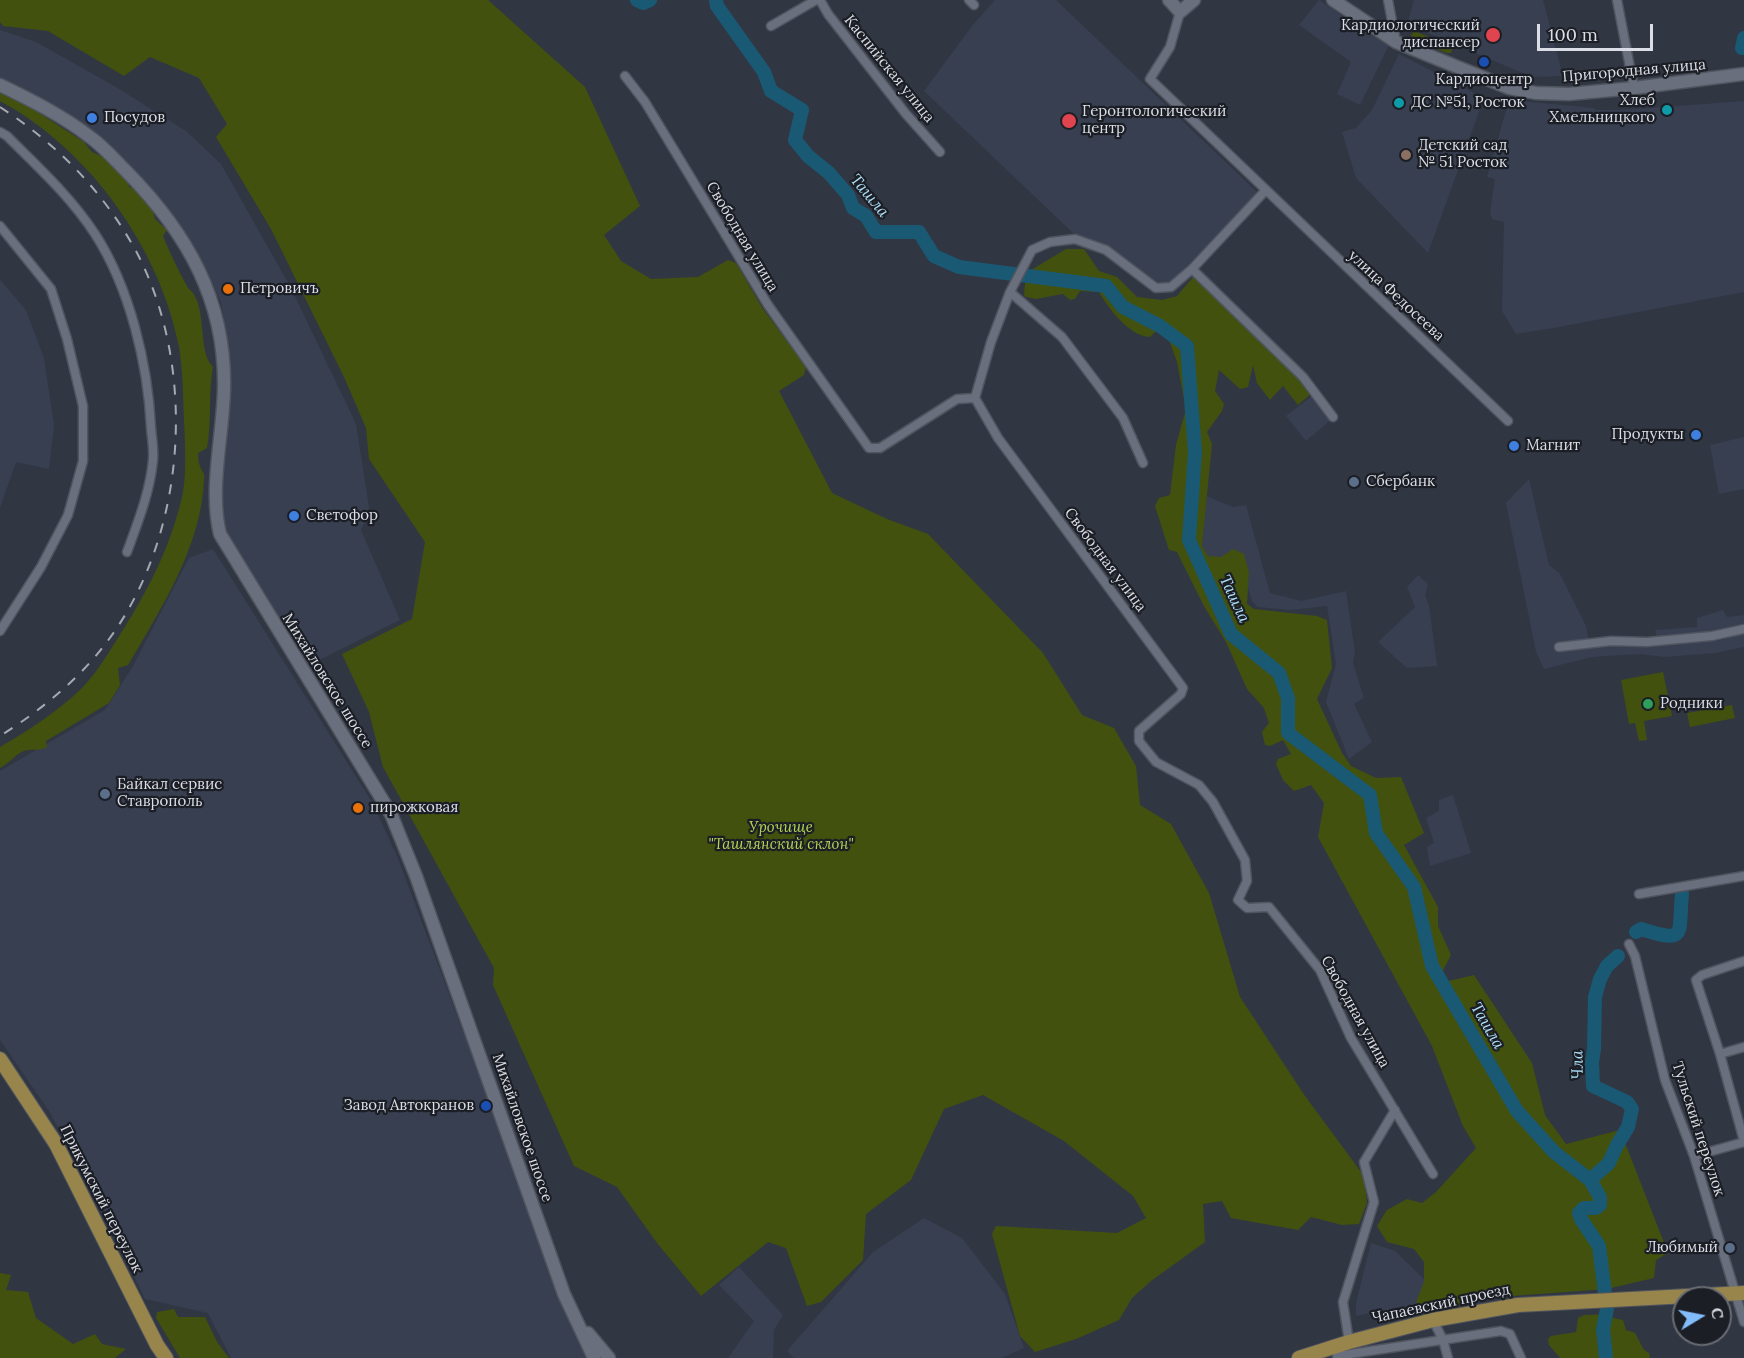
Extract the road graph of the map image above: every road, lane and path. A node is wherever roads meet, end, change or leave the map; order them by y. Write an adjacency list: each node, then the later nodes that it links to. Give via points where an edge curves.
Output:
1 (818, 0): 8 (street); 15 (street, Каспийская улица)
2 (1170, 0): 7 (main road)
3 (1194, 0): 7 (main road)
4 (1333, 0): 9 (main road, Пригородная улица)
5 (1388, 0): 9 (street)
6 (1617, 0): 13 (street)
7 (1180, 12): 16 (street, улица Федосеева, via 1170,47 1150,79)
8 (771, 26)
9 (1396, 42): 13 (main road, Пригородная улица, via 1509,88 1569,94)
10 (1744, 75): 13 (main road, Пригородная улица)
11 (625, 76): 20 (street, Свободная улица, via 645,102 768,305 869,448 880,448 957,399)
12 (0, 85): 40 (main road, Михайловское шоссе, via 69,122 111,156 160,207 206,281 218,321 223,360 216,499 220,534 391,814)
13 (1634, 88)
14 (0, 132): 24 (street, via 54,182 94,232 138,337 149,395 153,459 143,510)
15 (940, 152)
16 (1265, 191): 18 (street); 22 (street, улица Федосеева)
17 (0, 226): 26 (street, via 51,289 83,406 83,461 68,515 41,567)
18 (1192, 269): 19 (street, via 1171,287 1156,288 1106,250 1075,239 1050,242 1032,250); 21 (street, via 1303,377)
19 (1010, 292): 20 (street); 23 (street, via 1062,337 1123,418)
20 (975, 398): 35 (street, Свободная улица, via 998,438 1183,688 1139,731 1139,741 1156,762 1199,785 1213,802 1245,860 1246,881 1238,900 1247,908 1269,907 1320,970 1351,1038)
21 (1333, 417)
22 (1508, 420)
23 (1143, 463)
24 (127, 552)
25 (1744, 629): 27 (street, via 1712,636)
26 (0, 631)
27 (1559, 647)
28 (1744, 876): 29 (street)
29 (1639, 894)
30 (1629, 944): 37 (street, Тульский переулок, via 1665,1080)
31 (1744, 961): 33 (street, via 1696,980)
32 (1744, 1047): 33 (street)
33 (1720, 1054): 36 (street)
34 (0, 1059): 46 (main road, Прикумский переулок, via 56,1144)
35 (1395, 1110): 38 (street, Свободная улица); 44 (street, via 1364,1162 1374,1202 1343,1302)
36 (1744, 1142): 37 (street)
37 (1694, 1156): 39 (street, Тульский переулок)
38 (1433, 1174)
39 (1740, 1293): 41 (main road, Чапаевский проезд, via 1518,1305); 42 (street, Тульский переулок)
40 (572, 1310): 47 (main road, Михайловское шоссе); 48 (main road)
41 (1433, 1320): 43 (street); 44 (main road, Чапаевский проезд)
42 (1744, 1322)
43 (1443, 1340): 45 (street); 50 (street); 51 (street, via 1506,1332 1514,1339)
44 (1349, 1342): 45 (main road, Чапаевский проезд)
45 (1334, 1354): 49 (main road, Чапаевский проезд)
46 (166, 1358)
47 (594, 1358)
48 (609, 1358)
49 (1299, 1358)
50 (1448, 1358)
51 (1521, 1358)

